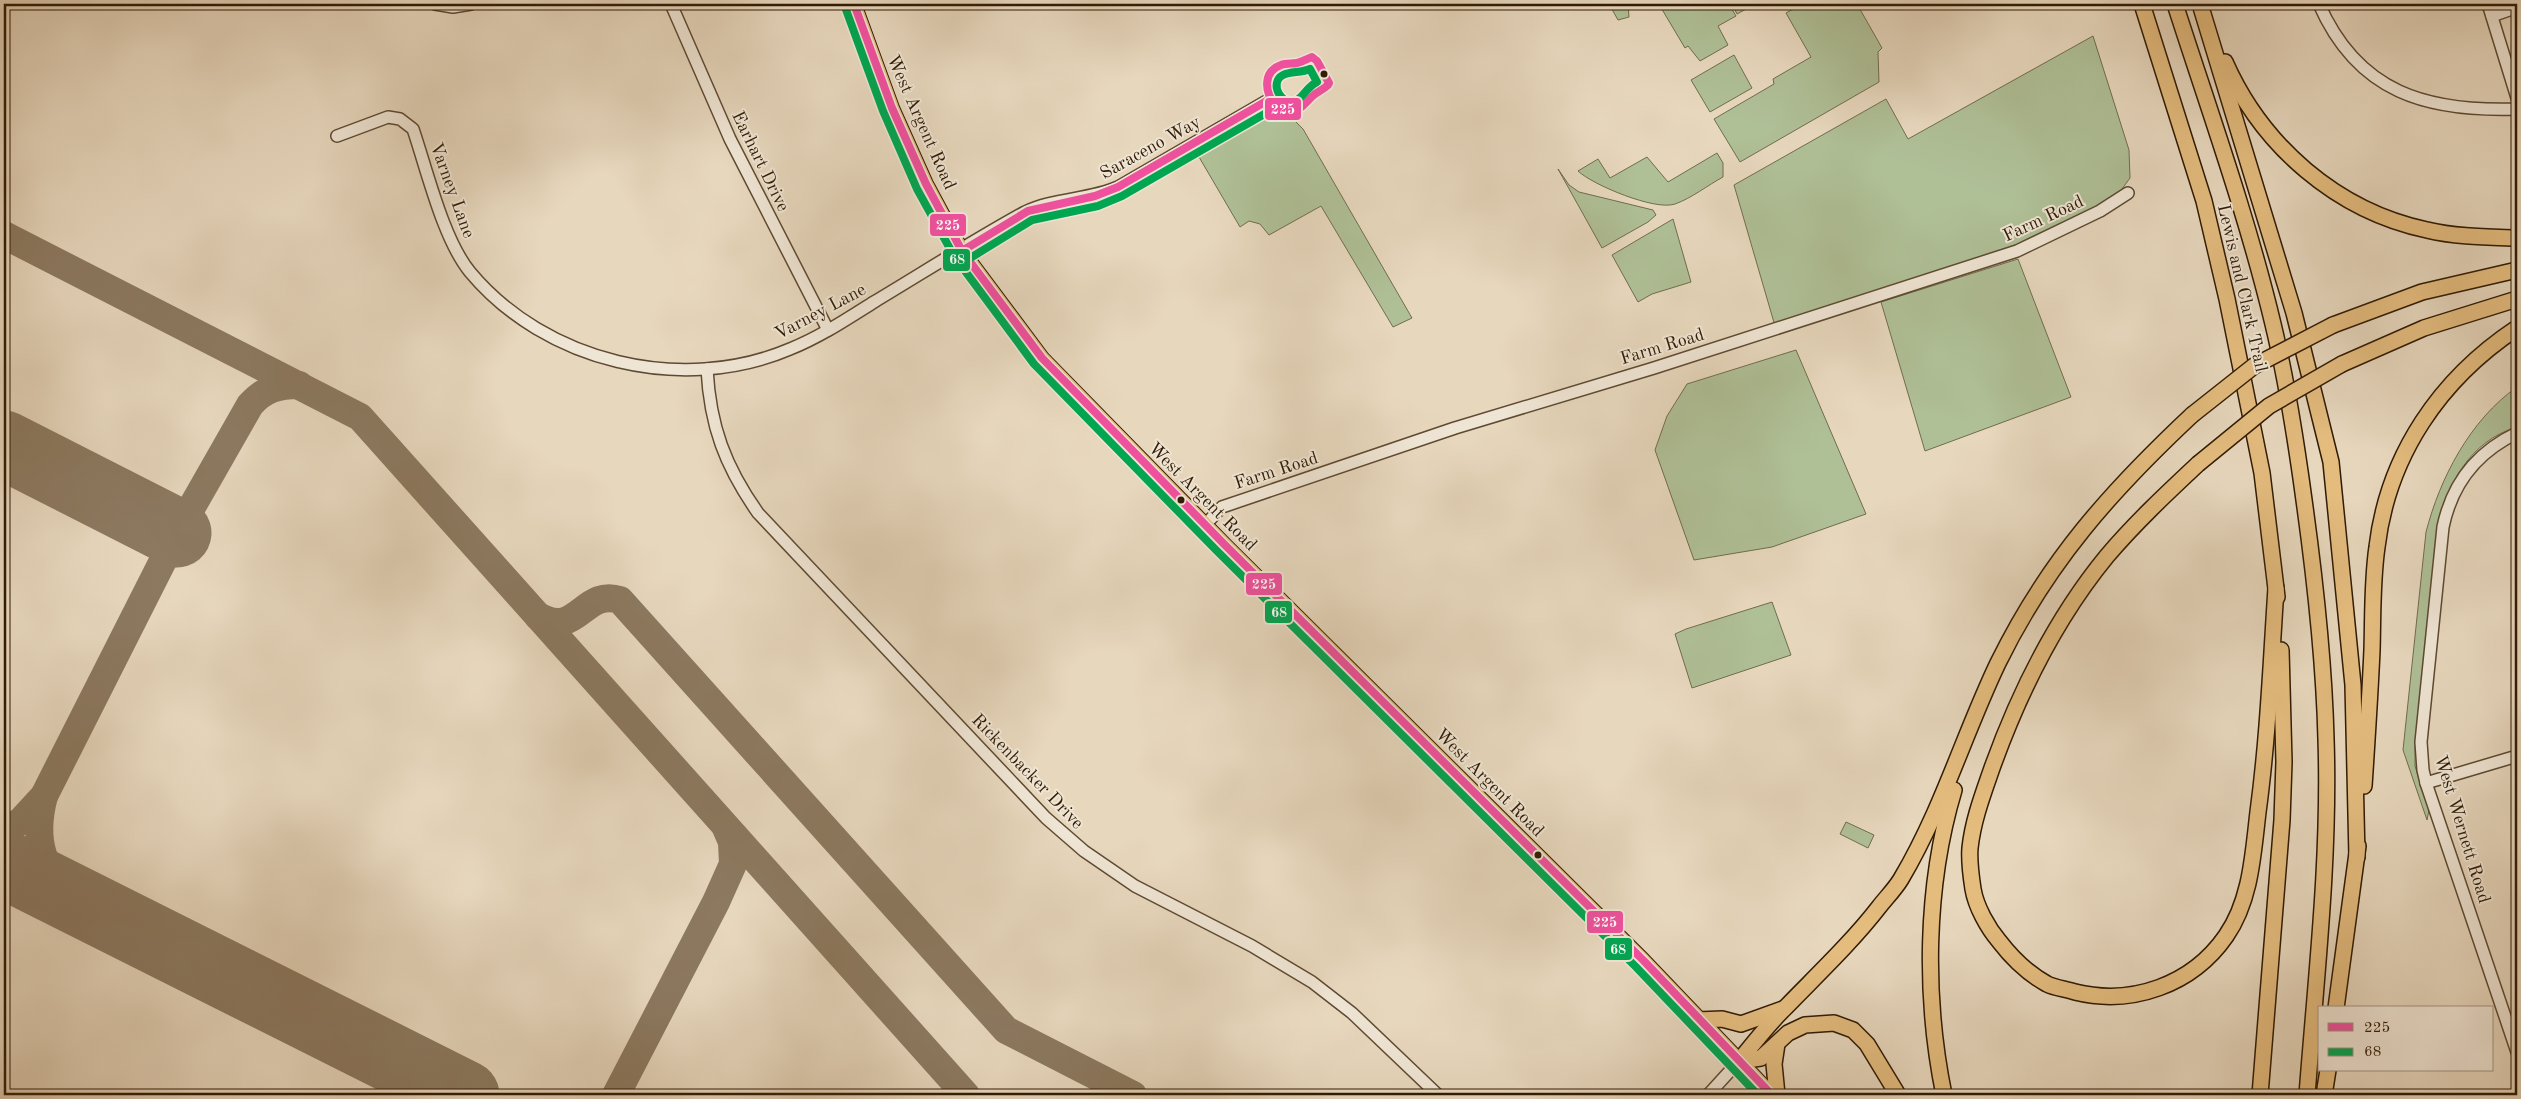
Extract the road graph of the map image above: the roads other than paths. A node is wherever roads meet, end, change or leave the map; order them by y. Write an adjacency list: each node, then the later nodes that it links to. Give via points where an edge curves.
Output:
1 (435, 4): 2 (street, via 453,7)
2 (471, 4)
3 (671, 4): 24 (street, Earhart Drive, via 730,139)
4 (854, 4): 20 (main road, West Argent Road, via 908,146)
5 (2132, 4): 15 (highway, via 2162,88)
6 (2142, 4): 15 (highway, Lewis and Clark Trail)
7 (2175, 4): 47 (highway, via 2242,210 2273,324 2298,451 2314,567 2324,683 2327,799 2326,857)
8 (2319, 4): 16 (street, via 2332,30 2354,59 2401,93 2452,108)
9 (2488, 4): 12 (street)
10 (2202, 9): 19 (highway, via 2228,69 2257,118 2287,153 2323,184 2362,208 2405,225 2450,234); 32 (highway, via 2294,313 2331,462 2353,685)
11 (2512, 9): 12 (street)
12 (2492, 16): 13 (street)
13 (2517, 98)
14 (1270, 99): 20 (street, Saraceno Way, via 1118,187 1095,196 1028,211)
15 (2174, 100): 28 (highway, Lewis and Clark Trail, via 2204,201 2246,387 2262,473)
16 (2517, 109)
17 (337, 136): 25 (street, Varney Lane, via 388,117 400,119 413,129 452,244 469,271 526,322 569,345 608,360 667,369)
18 (2128, 192): 27 (street, Farm Road, via 2100,211 2017,251 1654,368 1455,428 1222,507)
19 (2517, 238)
20 (962, 251): 24 (street, Varney Lane); 27 (main road, West Argent Road, via 1042,358)
21 (2517, 270): 29 (highway, bridge, via 2422,292 2333,326 2254,366 2192,415 2122,483 2053,568 2014,631)
22 (2517, 299): 28 (highway, bridge, via 2424,328 2342,364 2269,406 2152,506 2106,557 2070,608 2033,670 2004,735 1977,810 1970,849 1973,892 1990,930 2015,961 2049,985 2096,997 2142,995 2184,977 2226,936 2250,879 2266,756)
23 (2517, 328): 32 (highway, via 2472,362 2445,389 2414,434 2390,486 2376,549 2369,718)
24 (828, 330): 25 (street, Varney Lane, via 788,350 756,361)
25 (707, 369): 40 (street, Rickenbacker Drive, via 711,412 721,446 736,479 758,513 1046,818 1084,851 1136,886 1252,946 1312,982 1352,1013)
26 (2517, 433): 31 (street, West Wernett Road, via 2478,458 2452,497 2445,520 2421,742)
27 (1204, 525): 35 (main road, West Argent Road, via 1643,960)
28 (2276, 588): 46 (highway, via 2283,704 2282,820)
29 (1970, 728): 34 (highway, via 1934,816 1900,880 1847,946); 45 (highway, via 1943,835 1933,907 1933,1006)
30 (2517, 756): 31 (street)
31 (2426, 783): 37 (street, West Wernett Road)
32 (2357, 857): 33 (highway)
33 (2336, 1006)
34 (1784, 1008): 35 (highway, via 1741,1024 1722,1019); 38 (highway)
35 (1698, 1020): 38 (main road, West Argent Road)
36 (1777, 1044): 38 (highway, via 1761,1058); 43 (highway, via 1774,1064); 44 (highway, via 1788,1033 1805,1025 1823,1022 1843,1025 1861,1037 1874,1052)
37 (2517, 1052)
38 (1738, 1061): 41 (street); 42 (main road, West Argent Road)
39 (2328, 1072): 48 (highway)
40 (1438, 1095)
41 (1708, 1095)
42 (1772, 1095)
43 (1777, 1095)
44 (1898, 1095)
45 (1944, 1095)
46 (2260, 1095)
47 (2307, 1095)
48 (2324, 1095)

